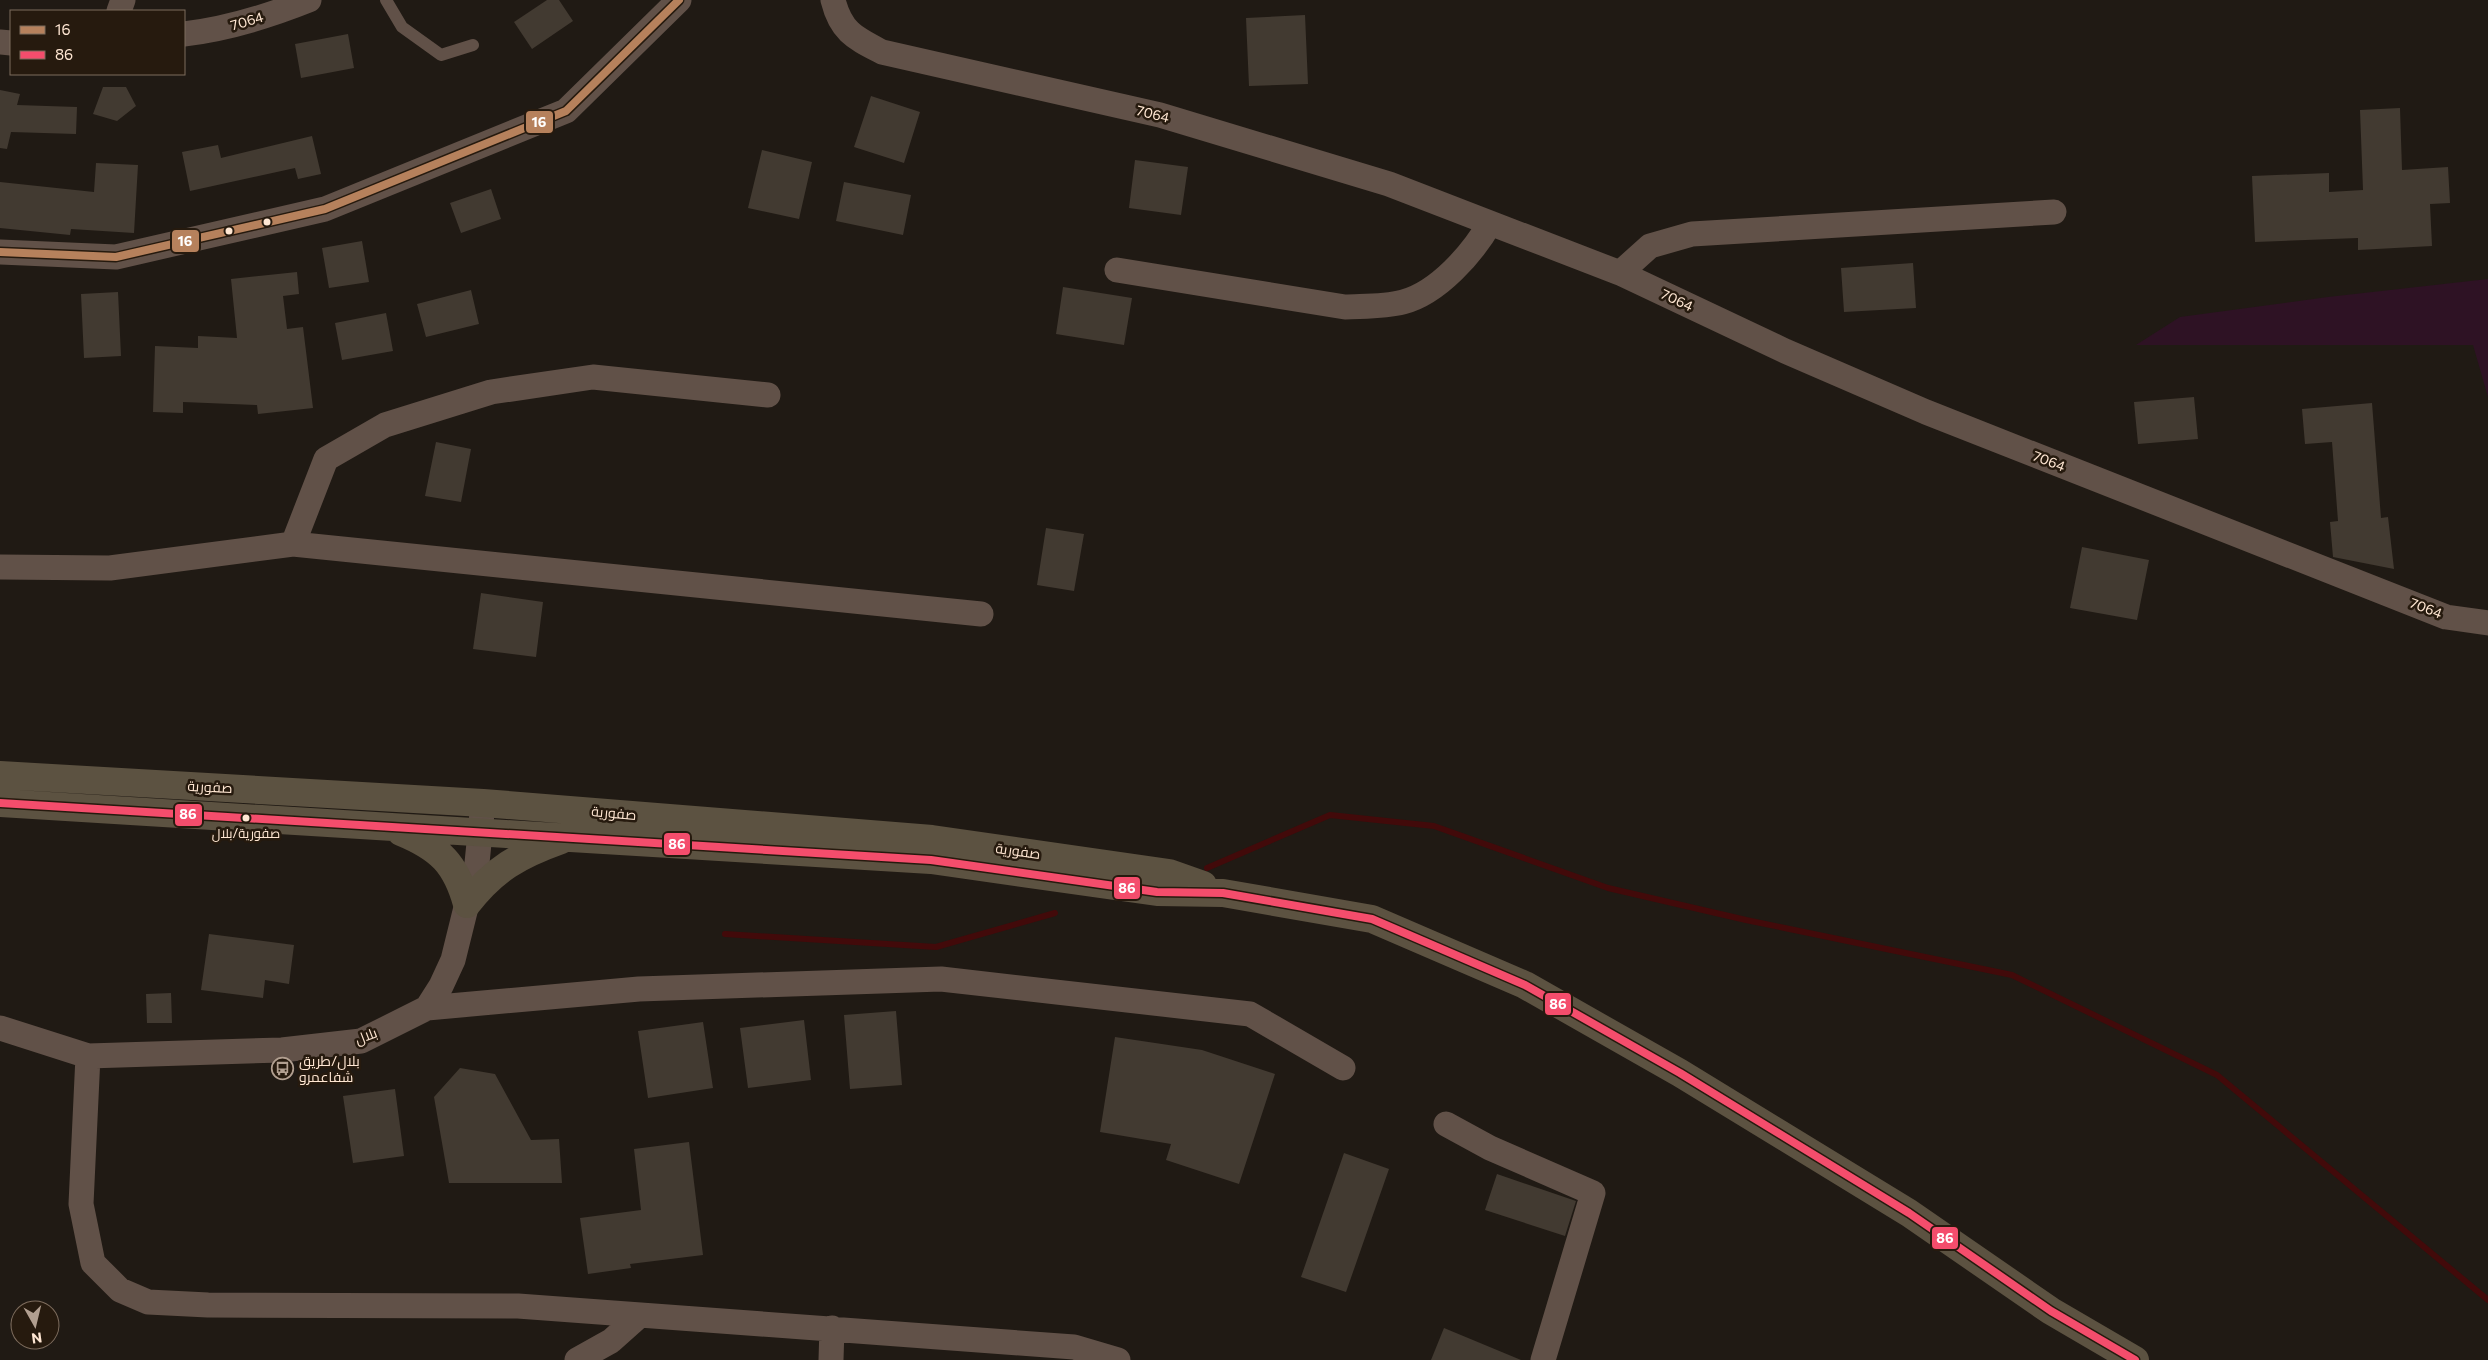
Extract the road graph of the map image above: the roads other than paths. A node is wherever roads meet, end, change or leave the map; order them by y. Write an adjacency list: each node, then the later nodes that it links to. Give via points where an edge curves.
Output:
1 (309, 0): 5 (street, 7064, via 280,12 215,30)
2 (386, 0): 6 (lane, via 402,26 441,55)
3 (678, 0): 9 (street, via 566,111 325,208 116,257)
4 (833, 0): 8 (street, 7064, via 837,18 852,37 882,52 1160,115 1389,184)
5 (185, 34)
6 (473, 44)
7 (2054, 212): 11 (street, via 1692,234 1650,246)
8 (1490, 223): 10 (street, via 1476,248 1431,288 1404,302 1377,306 1345,307); 11 (street, 7064)
9 (0, 252)
10 (1117, 270)
11 (1620, 273): 16 (street, 7064, via 1785,351 1926,412 2446,617)
12 (768, 395): 13 (street, via 593,376 491,392 384,425 326,459)
13 (293, 544): 14 (street, via 110,568); 15 (street)
14 (0, 567)
15 (981, 614)
16 (2488, 623)
17 (0, 775): 19 (main road, صفورية)
18 (0, 803): 20 (main road, صفورية)
19 (483, 803): 21 (street); 23 (main road, صفورية, via 932,839 1169,873)
20 (392, 827): 21 (main road, صفورية); 24 (main road, via 419,839 441,854 461,882)
21 (482, 833): 22 (main road, صفورية); 24 (street)
22 (566, 838): 23 (main road, صفورية, via 931,860 1157,892); 24 (main road, via 506,865 484,882)
23 (1223, 893): 30 (main road, صفورية, via 1372,919 1525,985 1680,1073 1908,1213)
24 (467, 904): 25 (street, via 453,960)
25 (427, 1008): 27 (street, بلال, via 361,1041 282,1050); 28 (street, via 640,989 941,979 1250,1014)
26 (0, 1028): 27 (street, بلال)
27 (88, 1056): 31 (street, via 81,1204 93,1263 120,1290 148,1302 518,1306)
28 (1343, 1068)
29 (1446, 1124): 36 (street, via 1490,1148 1593,1193)
30 (2052, 1311): 37 (main road); 38 (main road)
31 (639, 1316): 32 (street); 33 (street, via 612,1341)
32 (832, 1328): 34 (street); 35 (street, via 1074,1347)
33 (577, 1360)
34 (831, 1360)
35 (1118, 1360)
36 (1543, 1360)
37 (2110, 1360)
38 (2136, 1360)

